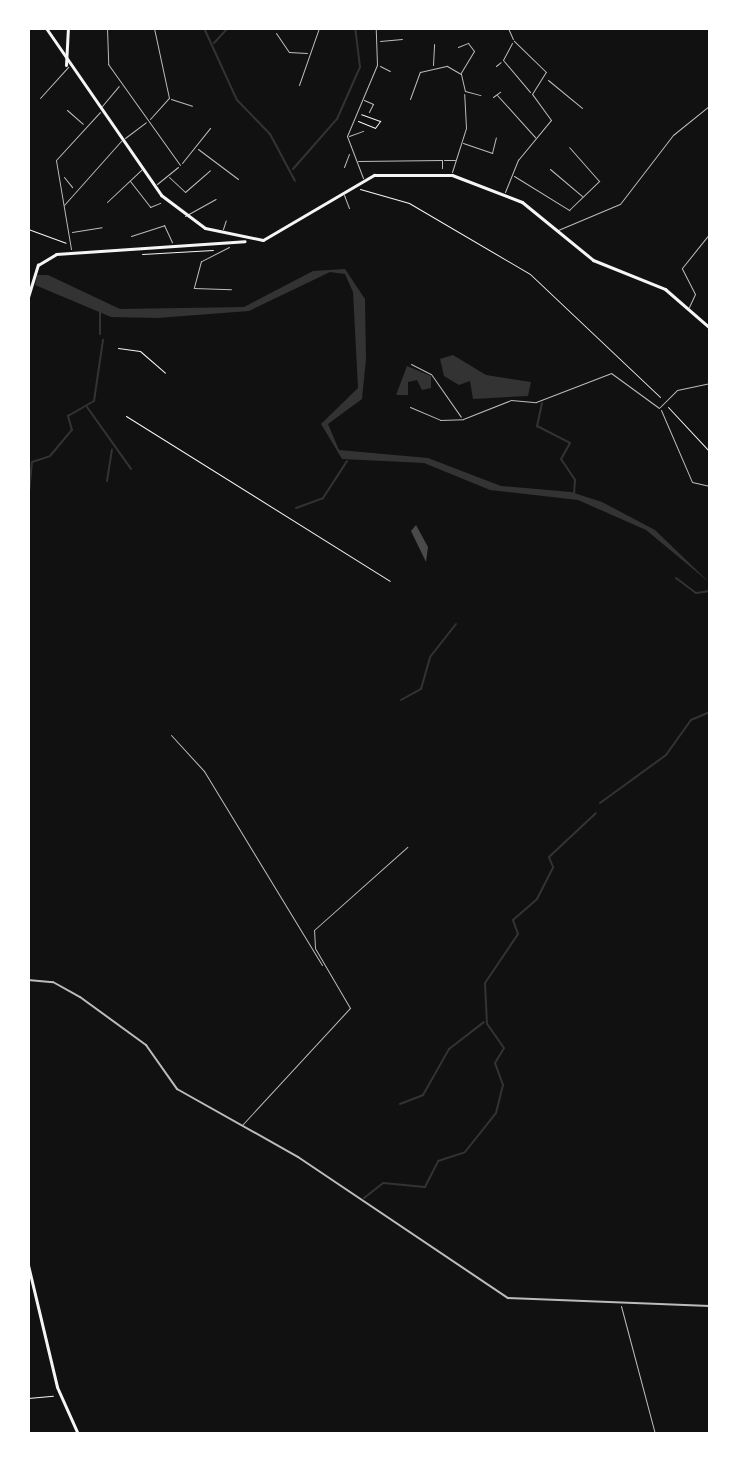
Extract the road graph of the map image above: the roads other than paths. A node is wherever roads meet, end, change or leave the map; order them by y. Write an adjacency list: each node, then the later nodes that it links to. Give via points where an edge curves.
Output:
1 (46, 28): 21 (main road)
2 (68, 28): 21 (main road)
3 (107, 28): 29 (street, via 108,64)
4 (154, 28): 40 (street)
5 (319, 28): 18 (street)
6 (376, 28): 13 (street)
7 (508, 28): 14 (street)
8 (282, 29): 10 (street)
9 (276, 33): 10 (street)
10 (280, 34): 18 (street, via 289,52)
11 (461, 38): 15 (street)
12 (402, 39): 13 (street)
13 (378, 41): 20 (street)
14 (514, 41): 19 (street); 26 (street, via 536,56)
15 (461, 43): 17 (street); 25 (street, via 474,51)
16 (434, 44): 23 (street)
17 (458, 47)
18 (309, 52): 27 (street)
19 (503, 60): 22 (street); 35 (street)
20 (377, 65): 24 (street); 42 (street)
21 (67, 66): 39 (street); 47 (main road)
22 (496, 66)
23 (433, 68): 25 (street); 41 (street, via 420,72)
24 (390, 71)
25 (461, 74): 32 (street)
26 (546, 79): 35 (street); 45 (street)
27 (303, 80): 28 (street); 30 (street)
28 (307, 82)
29 (121, 84): 47 (street); 49 (street)
30 (299, 85)
31 (481, 89): 33 (street)
32 (465, 91): 33 (street); 57 (street)
33 (476, 92): 36 (street)
34 (500, 92): 37 (street)
35 (532, 94): 55 (street, via 551,120)
36 (480, 95)
37 (497, 95): 38 (street); 55 (street)
38 (493, 97)
39 (40, 98)
40 (169, 98): 44 (street); 49 (street)
41 (410, 99)
42 (361, 100): 48 (street, via 373,104); 53 (street)
43 (710, 105): 92 (street, via 673,135 620,204)
44 (192, 106)
45 (582, 108)
46 (67, 110): 50 (street)
47 (99, 112): 50 (street); 56 (main road)
48 (369, 112)
49 (148, 120): 56 (street); 64 (street)
50 (85, 125): 82 (street, via 56,160)
51 (210, 128): 59 (street, via 196,138)
52 (363, 131): 53 (street, via 361,138)
53 (347, 136): 60 (street)
54 (496, 137): 57 (street, via 492,153)
55 (537, 139): 72 (street)
56 (121, 141): 68 (main road); 78 (street)
57 (462, 142): 62 (street)
58 (569, 147): 83 (street, via 598,176)
59 (196, 150): 64 (street); 76 (street)
60 (351, 153): 63 (street); 65 (street)
61 (442, 160): 62 (street); 63 (street); 66 (street)
62 (455, 160): 71 (street)
63 (355, 162): 74 (street)
64 (180, 165): 70 (street)
65 (344, 167)
66 (442, 168)
67 (550, 169): 83 (street)
68 (141, 170): 75 (street); 77 (main road)
69 (210, 170): 70 (street, via 185,192)
70 (167, 175): 77 (street)
71 (452, 175): 74 (main road); 80 (main road)
72 (511, 175): 80 (street); 83 (street, via 564,211)
73 (64, 177): 78 (street)
74 (363, 178): 79 (main road)
75 (128, 179): 85 (street); 86 (street, via 150,207)
76 (238, 179)
77 (154, 186): 89 (main road)
78 (74, 189): 81 (street)
79 (341, 189): 88 (street); 99 (main road, via 279,234)
80 (505, 192): 92 (main road)
81 (71, 193): 82 (street); 87 (street)
82 (60, 194): 87 (street)
83 (583, 198)
84 (216, 199): 89 (street)
85 (107, 202)
86 (160, 203)
87 (63, 207): 93 (street)
88 (349, 208)
89 (185, 216): 95 (main road)
90 (226, 220): 95 (street)
91 (102, 227): 93 (street)
92 (556, 231): 105 (main road, via 593,260 648,280)
93 (69, 232): 102 (street)
94 (710, 233): 97 (street)
95 (221, 235): 98 (main road)
96 (131, 236): 101 (street, via 164,225)
97 (709, 239): 105 (street, via 682,268 695,294)
98 (237, 240): 99 (main road); 100 (main road)
99 (245, 241): 100 (main road)
100 (232, 247): 101 (main road); 103 (street, via 201,261 194,288)
101 (173, 250): 102 (main road)
102 (71, 252): 104 (main road, via 47,258 35,272)
103 (231, 289)
104 (28, 297)
105 (689, 307): 106 (main road)
106 (710, 328)
107 (411, 364): 111 (street, via 431,374)
108 (710, 383): 110 (street, via 666,399)
109 (410, 407): 111 (street, via 440,420)
110 (660, 407): 111 (street, via 611,373 536,402 511,400); 112 (street, via 693,471 692,482)
111 (462, 419)
112 (709, 486)
113 (171, 735): 115 (street, via 204,771)
114 (407, 847): 115 (street, via 314,930)
115 (324, 966): 117 (street, via 349,1010)
116 (28, 980): 117 (street, via 53,982 80,997 146,1045 177,1089)
117 (241, 1126): 119 (street, via 512,1300)
118 (28, 1265): 121 (main road, via 60,1395)
119 (621, 1306): 120 (street); 122 (street)
120 (710, 1306)
121 (78, 1434)
122 (655, 1434)

